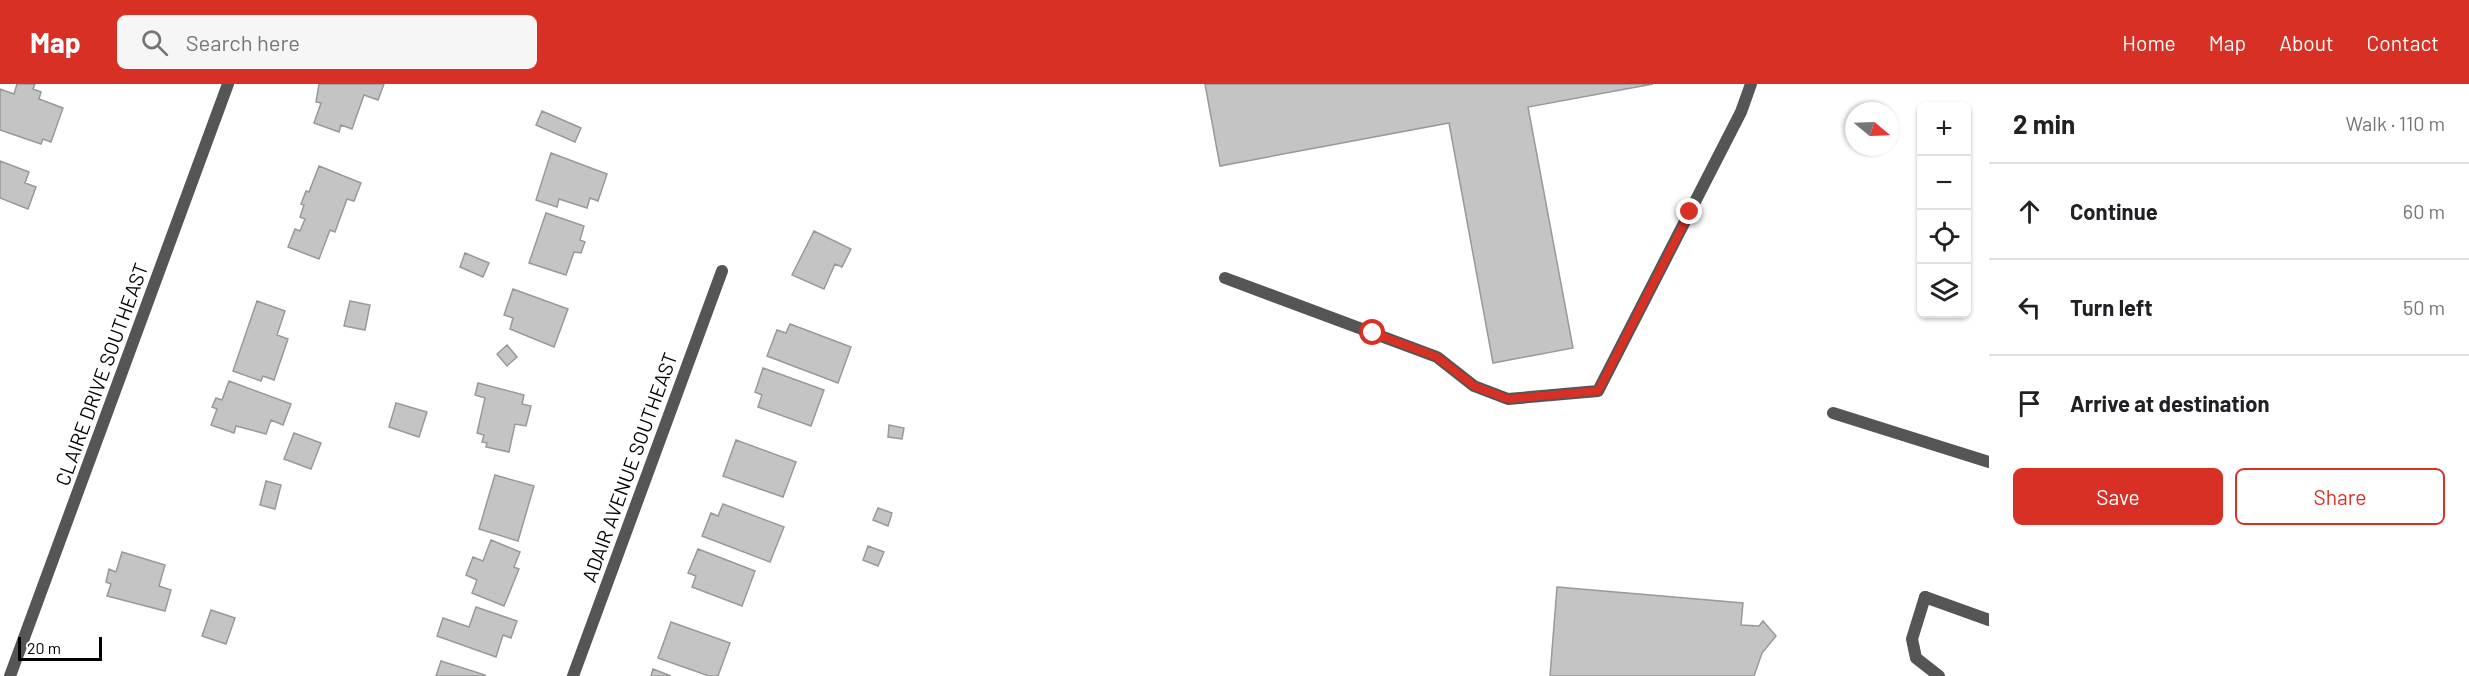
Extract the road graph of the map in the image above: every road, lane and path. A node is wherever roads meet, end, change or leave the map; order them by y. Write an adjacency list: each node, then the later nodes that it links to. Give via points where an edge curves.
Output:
1 (1751, 84): 4 (street, via 1741,112 1598,391 1508,399 1474,386 1437,357)
2 (228, 85): 8 (street, CLAIRE DRIVE SOUTHEAST)
3 (722, 271): 9 (street, ADAIR AVENUE SOUTHEAST)
4 (1225, 278)
5 (1833, 413): 6 (street)
6 (1989, 462)
7 (1989, 620): 10 (street, via 1925,597 1911,639 1916,658)
8 (10, 676)
9 (573, 676)
10 (1939, 676)

